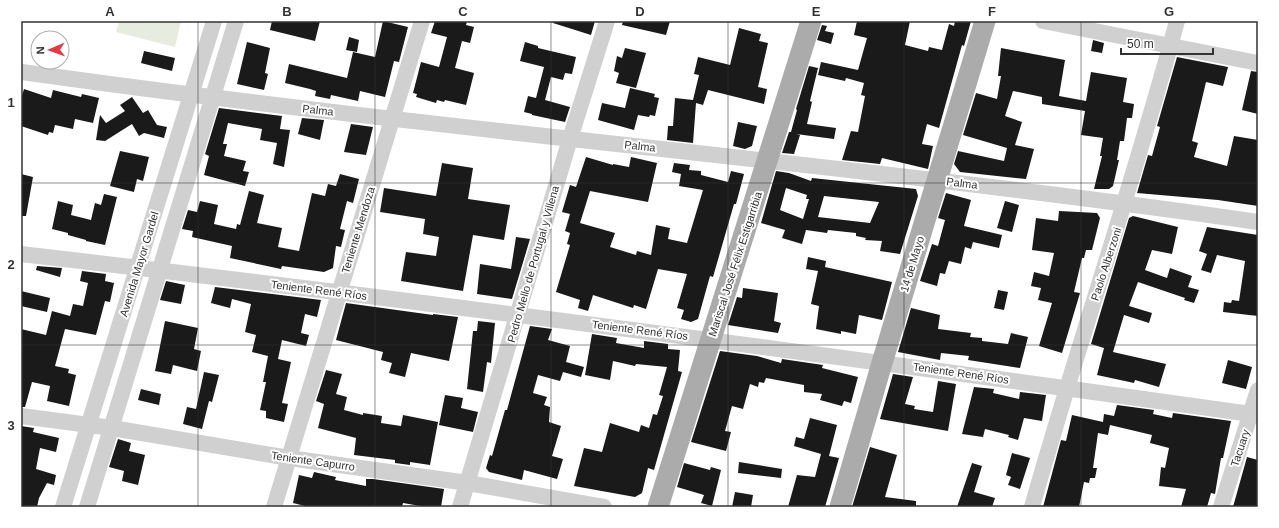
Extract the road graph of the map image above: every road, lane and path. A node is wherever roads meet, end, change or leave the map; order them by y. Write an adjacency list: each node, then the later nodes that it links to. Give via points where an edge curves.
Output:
1 (214, 21): 12 (street, Avenida Mayor Gardel)
2 (236, 21): 13 (street, Avenida Mayor Gardel)
3 (422, 21): 14 (street, Teniente Mendoza)
4 (607, 21): 15 (street, Pedro Mello de Portugal y Villena)
5 (811, 21): 16 (main road, Mariscal José Félix Estigarribia)
6 (984, 21): 17 (main road, 14 de Mayo)
7 (1043, 21): 9 (street)
8 (1176, 21): 9 (street, Paolo Alberzoni)
9 (1170, 46): 10 (street); 18 (street, Paolo Alberzoni)
10 (1258, 62)
11 (22, 72): 12 (street, Palma)
12 (191, 96): 13 (street, Palma); 21 (street, Avenida Mayor Gardel)
13 (212, 98): 14 (street, Palma); 22 (street, Avenida Mayor Gardel)
14 (393, 118): 15 (street, Palma); 23 (street, Teniente Mendoza)
15 (570, 139): 16 (street, Palma); 24 (street, Pedro Mello de Portugal y Villena)
16 (768, 160): 17 (street, Palma); 25 (main road, Mariscal José Félix Estigarribia)
17 (938, 180): 18 (street, Palma); 26 (main road, 14 de Mayo)
18 (1126, 202): 19 (street, Palma); 27 (street, Paolo Alberzoni)
19 (1258, 222)
20 (21, 254): 21 (street, Teniente René Ríos)
21 (138, 267): 22 (street, Teniente René Ríos); 31 (street, Avenida Mayor Gardel)
22 (160, 270): 23 (street, Teniente René Ríos); 32 (street, Avenida Mayor Gardel)
23 (339, 293): 24 (street, Teniente René Ríos); 33 (street, Teniente Mendoza)
24 (519, 315): 25 (street, Teniente René Ríos); 34 (street, Pedro Mello de Portugal y Villena)
25 (711, 339): 26 (street, Teniente René Ríos); 40 (main road, Mariscal José Félix Estigarribia)
26 (882, 363): 27 (street, Teniente René Ríos); 41 (main road, 14 de Mayo)
27 (1066, 387): 29 (street, Teniente René Ríos); 42 (street, Paolo Alberzoni)
28 (1258, 390): 29 (street, Tacuary)
29 (1254, 414): 43 (street, Tacuary)
30 (21, 416): 31 (street, Teniente Capurro)
31 (88, 426): 32 (street, Teniente Capurro); 35 (street, Avenida Mayor Gardel)
32 (112, 428): 33 (street, Teniente Capurro); 36 (street, Avenida Mayor Gardel)
33 (289, 458): 34 (street, Teniente Capurro); 37 (street, Teniente Mendoza)
34 (468, 483): 38 (street, Pedro Mello de Portugal y Villena); 39 (street, Teniente Capurro)
35 (63, 507)
36 (87, 507)
37 (274, 507)
38 (460, 507)
39 (604, 507)
40 (658, 507)
41 (840, 507)
42 (1032, 507)
43 (1221, 507)

